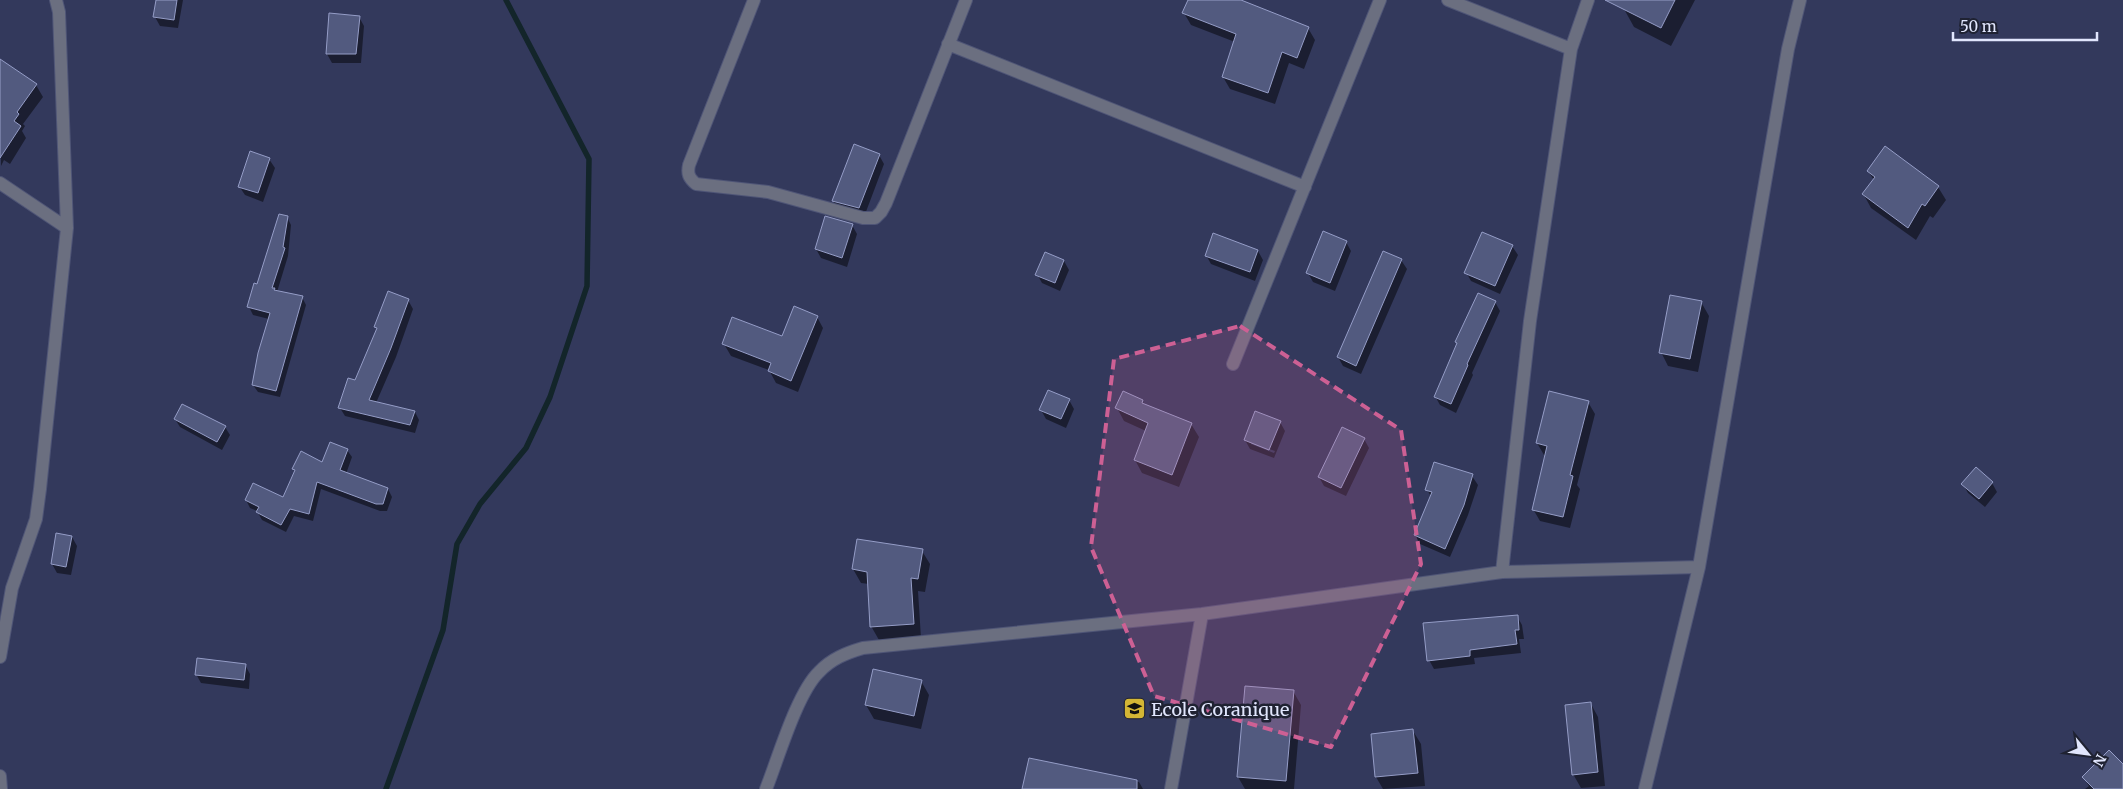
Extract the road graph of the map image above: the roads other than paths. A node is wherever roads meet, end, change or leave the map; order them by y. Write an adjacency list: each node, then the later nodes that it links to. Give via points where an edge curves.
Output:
1 (56, 0): 12 (street)
2 (754, 0): 8 (street, via 688,165 690,179 696,184 768,192 864,218 875,218 886,203)
3 (966, 0): 8 (street)
4 (1380, 0): 11 (street)
5 (1448, 0): 9 (street)
6 (1588, 0): 9 (street)
7 (1800, 0): 14 (street, via 1788,49)
8 (948, 44): 11 (street)
9 (1571, 49): 15 (street, via 1530,321)
10 (0, 183): 12 (street)
11 (1305, 187): 13 (street)
12 (67, 228): 17 (street, via 36,519 12,588)
13 (1233, 364)
14 (1698, 567): 15 (street); 22 (street)
15 (1502, 572): 16 (street)
16 (1202, 614): 20 (street, via 862,648 840,656 818,672 803,694); 21 (street)
17 (0, 656)
18 (0, 776): 19 (street)
19 (1, 789)
20 (766, 789)
21 (1172, 789)
22 (1645, 789)

